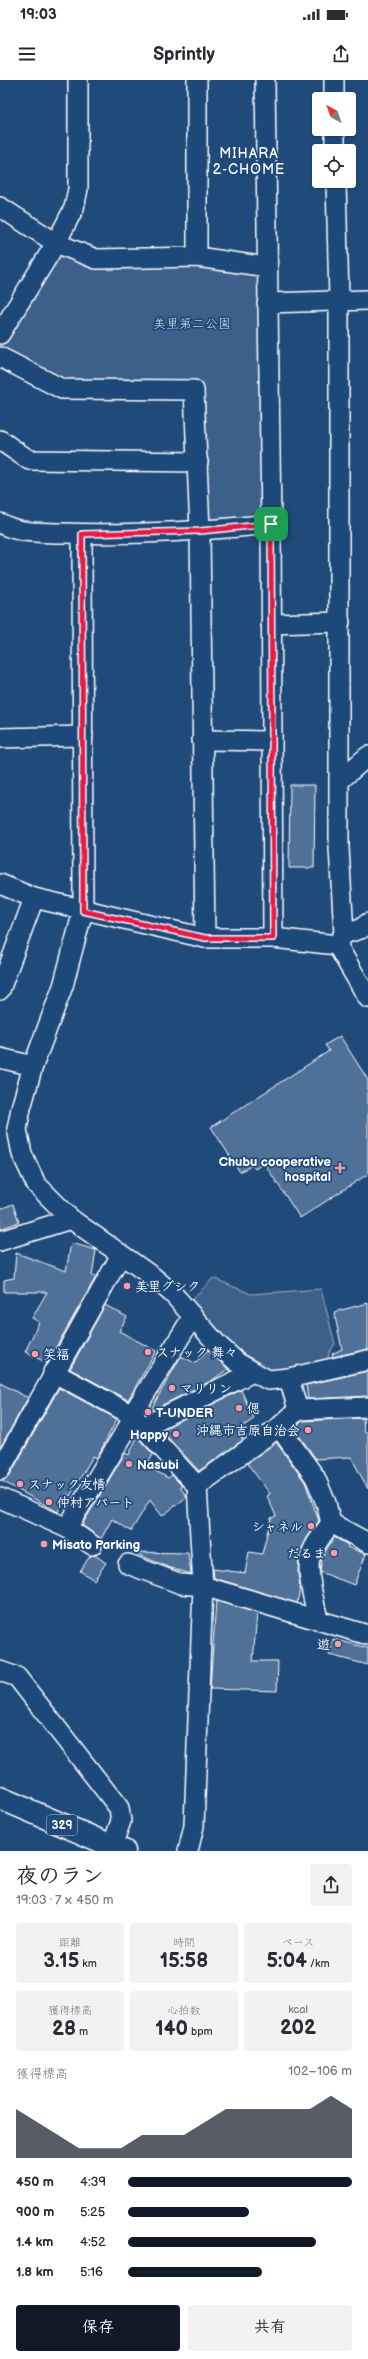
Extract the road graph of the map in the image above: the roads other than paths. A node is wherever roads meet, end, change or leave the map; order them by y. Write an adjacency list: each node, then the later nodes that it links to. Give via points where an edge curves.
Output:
1 (78, 80): 8 (street, via 78,189 74,208)
2 (197, 80): 9 (street)
3 (265, 80): 10 (street)
4 (334, 80): 5 (street)
5 (334, 92)
6 (336, 188): 11 (street)
7 (0, 207): 8 (street)
8 (56, 243): 9 (street, via 96,258); 14 (street)
9 (198, 257): 10 (street)
10 (267, 268): 13 (street)
11 (339, 299): 12 (street); 13 (street); 22 (street)
12 (368, 300)
13 (267, 303): 19 (street)
14 (0, 334)
15 (0, 357): 17 (street, via 62,390 194,390)
16 (0, 440): 17 (street, via 29,460)
17 (198, 462): 20 (street)
18 (0, 524): 21 (street, via 9,529 28,532)
19 (271, 524): 20 (street); 23 (street)
20 (200, 531): 21 (street); 26 (street)
21 (82, 534): 24 (street)
22 (340, 622): 23 (street); 29 (street)
23 (271, 624): 27 (street)
24 (83, 736): 25 (street); 32 (street)
25 (0, 738)
26 (202, 740): 27 (street); 34 (street)
27 (272, 741): 35 (street)
28 (368, 756): 29 (street)
29 (340, 780): 36 (street)
30 (0, 884): 31 (street)
31 (34, 898): 32 (street); 37 (street)
32 (83, 911): 34 (street); 40 (street, via 63,986)
33 (368, 923): 36 (street)
34 (205, 938): 35 (street)
35 (273, 938): 36 (street)
36 (340, 939): 38 (street)
37 (0, 990)
38 (368, 998)
39 (0, 1058): 40 (street)
40 (33, 1066): 41 (street, via 17,1129 22,1154 36,1184)
41 (71, 1219): 42 (street); 43 (street)
42 (0, 1241)
43 (121, 1255): 44 (street, via 153,1277); 46 (street)
44 (193, 1316): 47 (street, via 238,1363); 51 (street)
45 (368, 1360): 48 (street)
46 (53, 1372): 51 (street); 53 (street)
47 (253, 1372): 48 (street, via 268,1380); 51 (street)
48 (289, 1378): 50 (street)
49 (368, 1407): 50 (street)
50 (298, 1410): 52 (street)
51 (138, 1421): 54 (street); 57 (street, via 128,1427)
52 (279, 1427): 54 (street); 56 (street, via 315,1477)
53 (0, 1470)
54 (197, 1486): 61 (street)
55 (0, 1498): 57 (street)
56 (331, 1523): 58 (street); 62 (street, via 310,1557 309,1571)
57 (67, 1528): 59 (street)
58 (368, 1543)
59 (92, 1545)
60 (128, 1564): 61 (street, via 181,1584)
61 (203, 1586): 62 (street); 67 (street, via 194,1826)
62 (318, 1620): 63 (street)
63 (368, 1635)
64 (0, 1671): 66 (street, via 17,1677 119,1808 121,1821)
65 (0, 1798): 66 (highway, 329)
66 (118, 1849)
67 (188, 1851)

